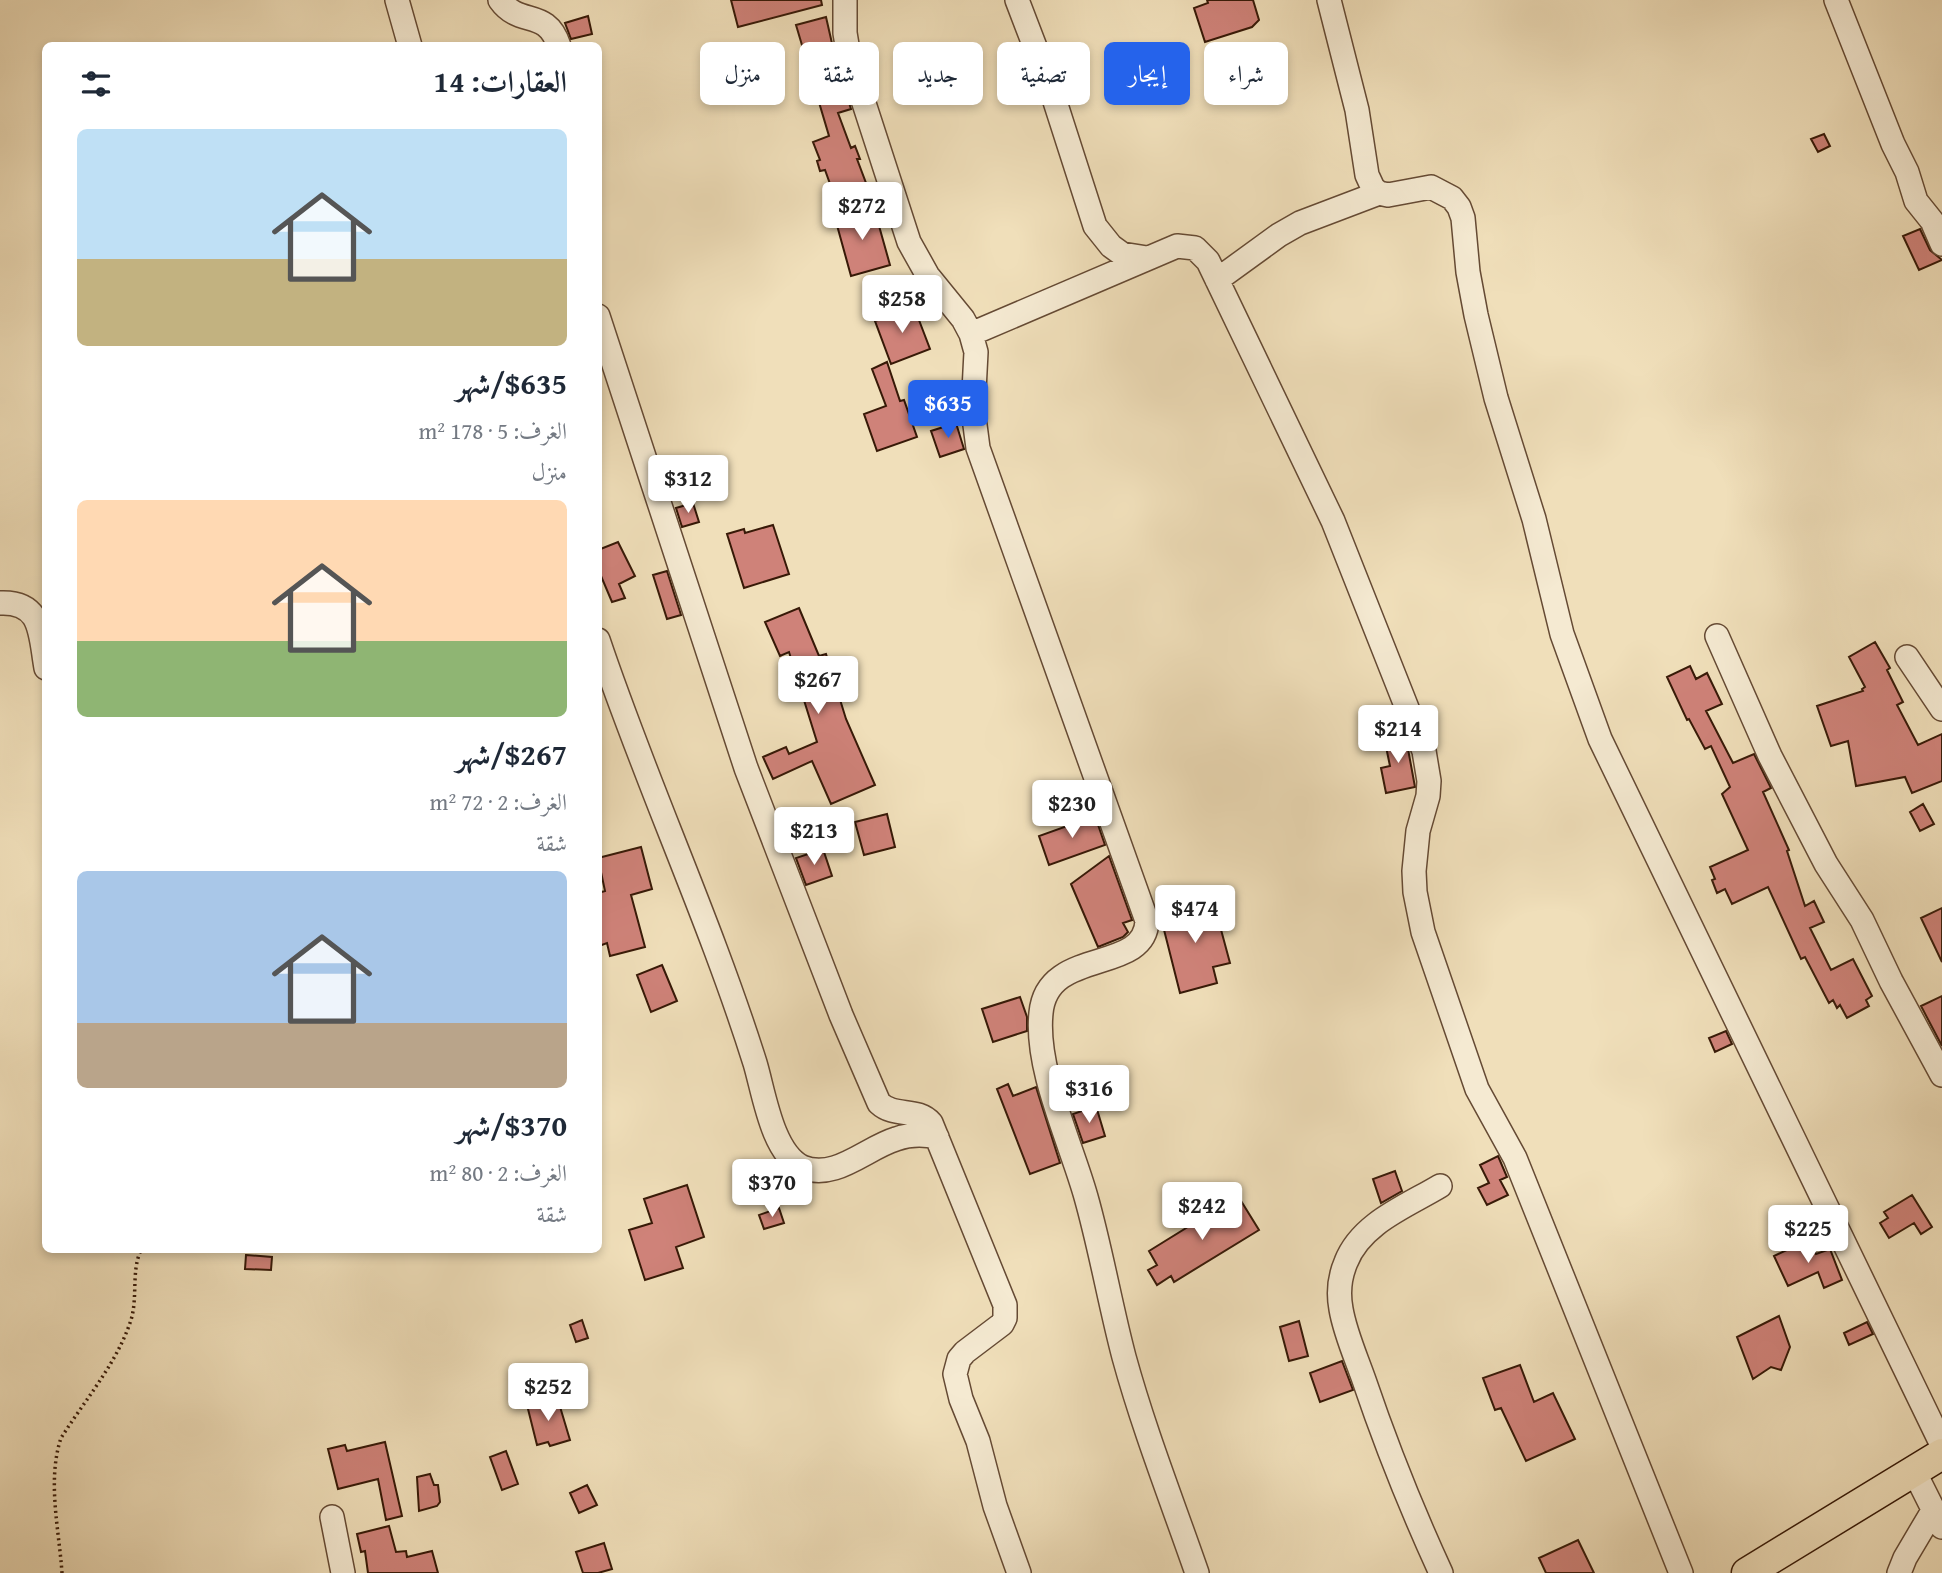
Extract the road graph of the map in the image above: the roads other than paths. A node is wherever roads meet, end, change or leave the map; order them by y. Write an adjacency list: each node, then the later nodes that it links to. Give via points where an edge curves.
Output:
1 (397, 0): 7 (street)
2 (500, 0): 8 (street, via 512,12 548,26)
3 (845, 0): 14 (street, via 849,57 909,242)
4 (1017, 0): 11 (street, via 1095,226 1122,254)
5 (1329, 0): 9 (street, via 1357,110 1367,175)
6 (1836, 0): 10 (street, via 1916,201)
7 (409, 42)
8 (557, 42)
9 (1379, 193): 12 (street, via 1300,223); 24 (street, via 1431,187 1459,207 1488,367 1586,705)
10 (1942, 244)
11 (1147, 258): 12 (street, via 1177,246 1195,248); 14 (street)
12 (1217, 280): 33 (street, via 1333,521 1424,751 1429,781 1414,871 1423,932 1477,1089 1516,1158)
13 (602, 328): 22 (street, via 746,768 846,1027 879,1103 890,1111 923,1115)
14 (971, 334): 31 (street, via 976,352 973,410 978,448 1147,921 1135,947 1062,974 1046,993 1040,1016 1050,1082 1086,1196 1125,1358)
15 (0, 603): 17 (street, via 17,604 35,617)
16 (1717, 636): 21 (street, via 1770,756)
17 (42, 646)
18 (602, 651): 22 (street, via 737,1006 784,1150 799,1165 824,1171 898,1138)
19 (1908, 657): 20 (street)
20 (1942, 709)
21 (1942, 1075)
22 (937, 1137): 30 (street, via 1005,1305 1002,1324 965,1352 955,1374)
23 (1440, 1186): 32 (street, via 1365,1233 1346,1261 1339,1293 1372,1404)
24 (1942, 1446)
25 (1942, 1454): 26 (main road)
26 (1914, 1471): 28 (street); 34 (main road)
27 (332, 1517): 29 (street)
28 (1938, 1518): 35 (street, via 1905,1558)
29 (343, 1573)
30 (1018, 1573)
31 (1196, 1573)
32 (1441, 1573)
33 (1681, 1573)
34 (1747, 1573)
35 (1899, 1573)

